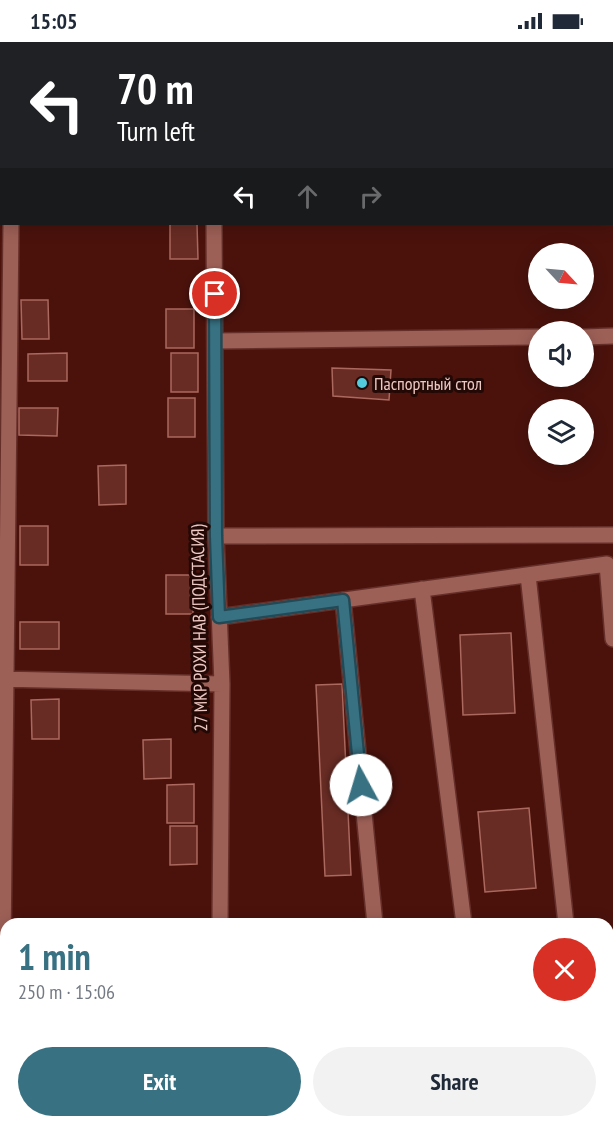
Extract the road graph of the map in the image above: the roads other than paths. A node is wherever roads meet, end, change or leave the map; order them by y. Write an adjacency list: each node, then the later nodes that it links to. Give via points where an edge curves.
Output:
1 (11, 225): 14 (street)
2 (214, 225): 6 (street, 27 МКР РОХИ НАВ (ПОДСТАСИЯ))
3 (613, 336): 5 (street)
4 (528, 337): 6 (street)
5 (594, 337)
6 (216, 341): 8 (street, 27 МКР РОХИ НАВ (ПОДСТАСИЯ))
7 (613, 535): 8 (street)
8 (216, 536): 12 (street, 27 МКР РОХИ НАВ (ПОДСТАСИЯ))
9 (528, 575): 10 (street); 13 (street, via 607,564); 20 (street)
10 (422, 589): 11 (street); 19 (street)
11 (343, 600): 12 (street); 18 (street)
12 (219, 617): 15 (street, 27 МКР РОХИ НАВ (ПОДСТАСИЯ))
13 (613, 639)
14 (2, 679): 15 (street); 16 (street)
15 (222, 684): 17 (street, 27 МКР РОХИ НАВ (ПОДСТАСИЯ))
16 (1, 918)
17 (220, 918)
18 (374, 918)
19 (463, 918)
20 (565, 918)

